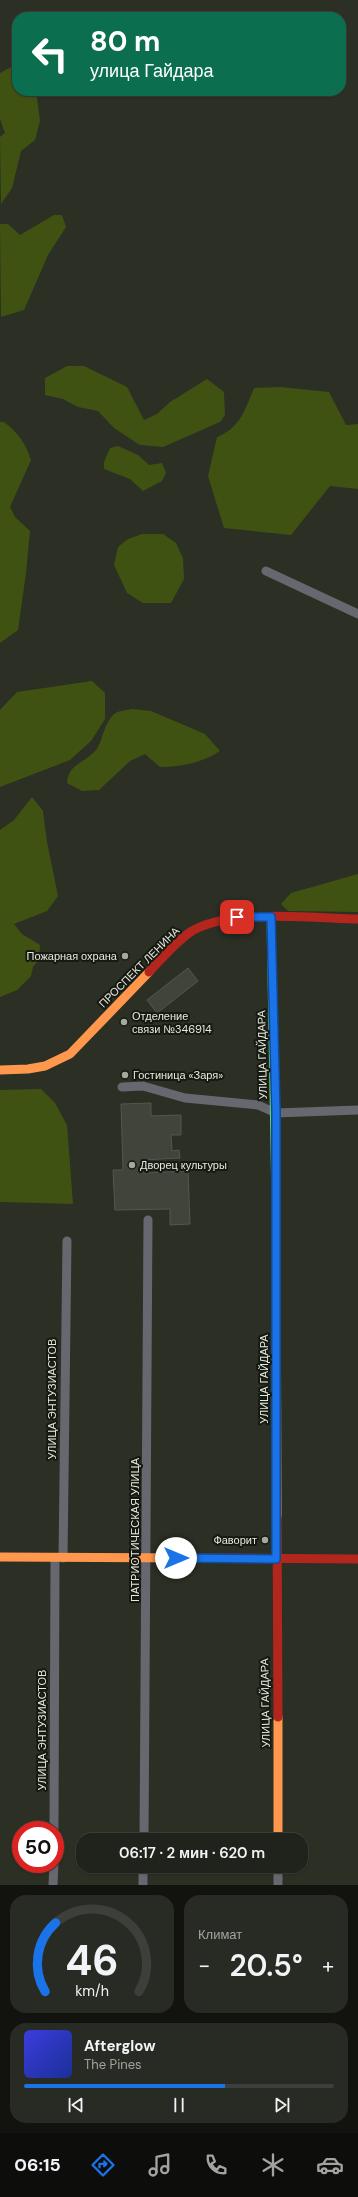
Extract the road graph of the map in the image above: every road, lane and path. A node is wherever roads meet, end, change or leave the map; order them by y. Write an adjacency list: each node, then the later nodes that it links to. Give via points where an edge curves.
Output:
1 (266, 571): 2 (street)
2 (358, 614)
3 (271, 917): 4 (street, ПРОСПЕКТ ЛЕНИНА); 5 (street, ПРОСПЕКТ ЛЕНИНА, via 237,917 215,921 189,933 70,1054 57,1063 31,1071); 8 (street, УЛИЦА ГАЙДАРА)
4 (358, 919)
5 (0, 1070)
6 (122, 1087): 8 (street, via 143,1086 184,1098 258,1105)
7 (358, 1110): 8 (street)
8 (276, 1113): 14 (street, УЛИЦА ГАЙДАРА)
9 (148, 1220): 13 (street, ПАТРИОТИЧЕСКАЯ УЛИЦА)
10 (67, 1241): 12 (street, УЛИЦА ЭНТУЗИАСТОВ)
11 (0, 1557): 12 (street)
12 (59, 1558): 13 (street); 16 (street, УЛИЦА ЭНТУЗИАСТОВ)
13 (147, 1558): 14 (street); 17 (street, ПАТРИОТИЧЕСКАЯ УЛИЦА)
14 (276, 1559): 15 (street); 18 (street, УЛИЦА ГАЙДАРА)
15 (358, 1560)
16 (54, 1821)
17 (144, 1833)
18 (278, 1833)
19 (54, 1873): 22 (street)
20 (144, 1873): 23 (street)
21 (278, 1873): 24 (street)
22 (54, 1885)
23 (143, 1885)
24 (278, 1885)

